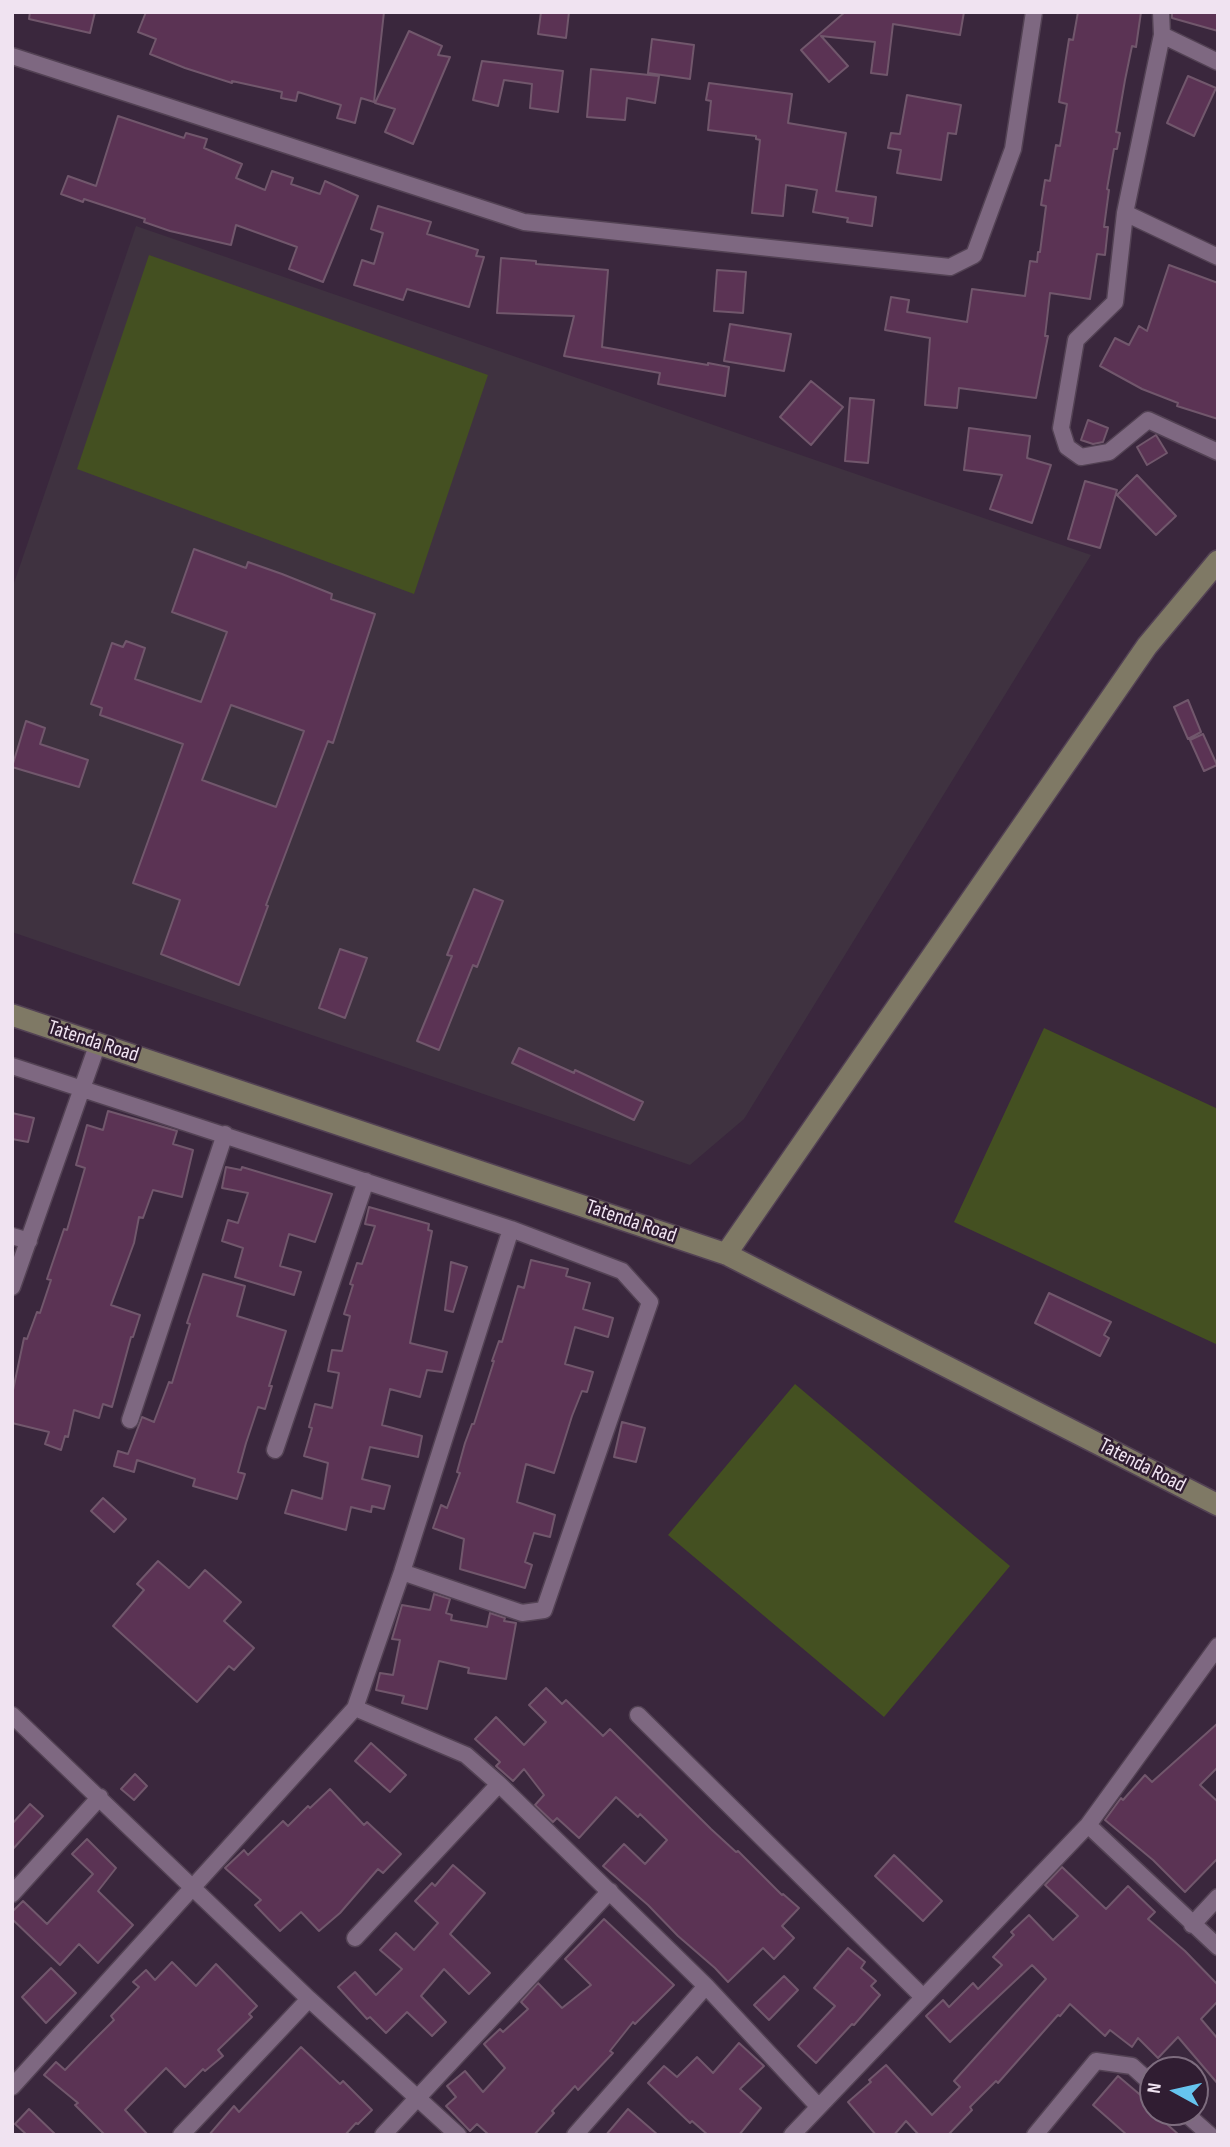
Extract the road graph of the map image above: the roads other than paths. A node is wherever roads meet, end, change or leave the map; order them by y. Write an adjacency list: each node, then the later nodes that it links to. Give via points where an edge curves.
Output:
1 (1034, 12): 4 (street, via 1013,149 974,255 950,267 524,222)
2 (1161, 12): 3 (street)
3 (1162, 34): 5 (street); 6 (street)
4 (12, 55)
5 (1218, 62)
6 (1125, 213): 7 (street); 8 (street, via 1115,302 1076,340 1061,428 1067,447 1081,457 1108,452 1147,420)
7 (1218, 257)
8 (1218, 452)
9 (1218, 561): 19 (street, via 1147,646)
10 (12, 1015): 11 (street, Tatenda Road)
11 (98, 1043): 13 (street); 19 (street, Tatenda Road)
12 (12, 1066): 13 (street)
13 (80, 1088): 14 (street); 18 (street)
14 (225, 1134): 15 (street); 21 (street)
15 (366, 1181): 16 (street); 22 (street)
16 (512, 1229): 24 (street); 24 (street, via 622,1271 650,1302 544,1610 522,1613)
17 (12, 1236): 18 (street)
18 (29, 1241): 20 (street)
19 (726, 1254): 23 (street, Tatenda Road)
20 (12, 1287)
21 (130, 1420)
22 (275, 1450)
23 (1218, 1505)
24 (402, 1572): 26 (street)
25 (1218, 1646): 31 (street)
26 (355, 1708): 29 (street, via 466,1755); 32 (street)
27 (638, 1714): 40 (street)
28 (12, 1715): 30 (street)
29 (499, 1784): 33 (street); 37 (street)
30 (100, 1797): 32 (street); 34 (street)
31 (1088, 1825): 36 (street); 40 (street)
32 (195, 1888): 41 (street); 43 (street)
33 (610, 1891): 39 (street); 44 (street)
34 (12, 1894)
35 (1218, 1897): 36 (street)
36 (1192, 1924): 38 (street)
37 (355, 1938)
38 (1218, 1947)
39 (706, 1986): 45 (street); 49 (street)
40 (922, 1996): 45 (street)
41 (309, 1999): 44 (street); 46 (street)
42 (1139, 2072): 51 (street, via 1132,2066 1096,2061)
43 (12, 2087)
44 (418, 2098): 47 (street); 48 (street)
45 (817, 2105): 50 (street)
46 (181, 2135)
47 (383, 2135)
48 (458, 2135)
49 (575, 2135)
50 (792, 2135)
51 (1035, 2135)

